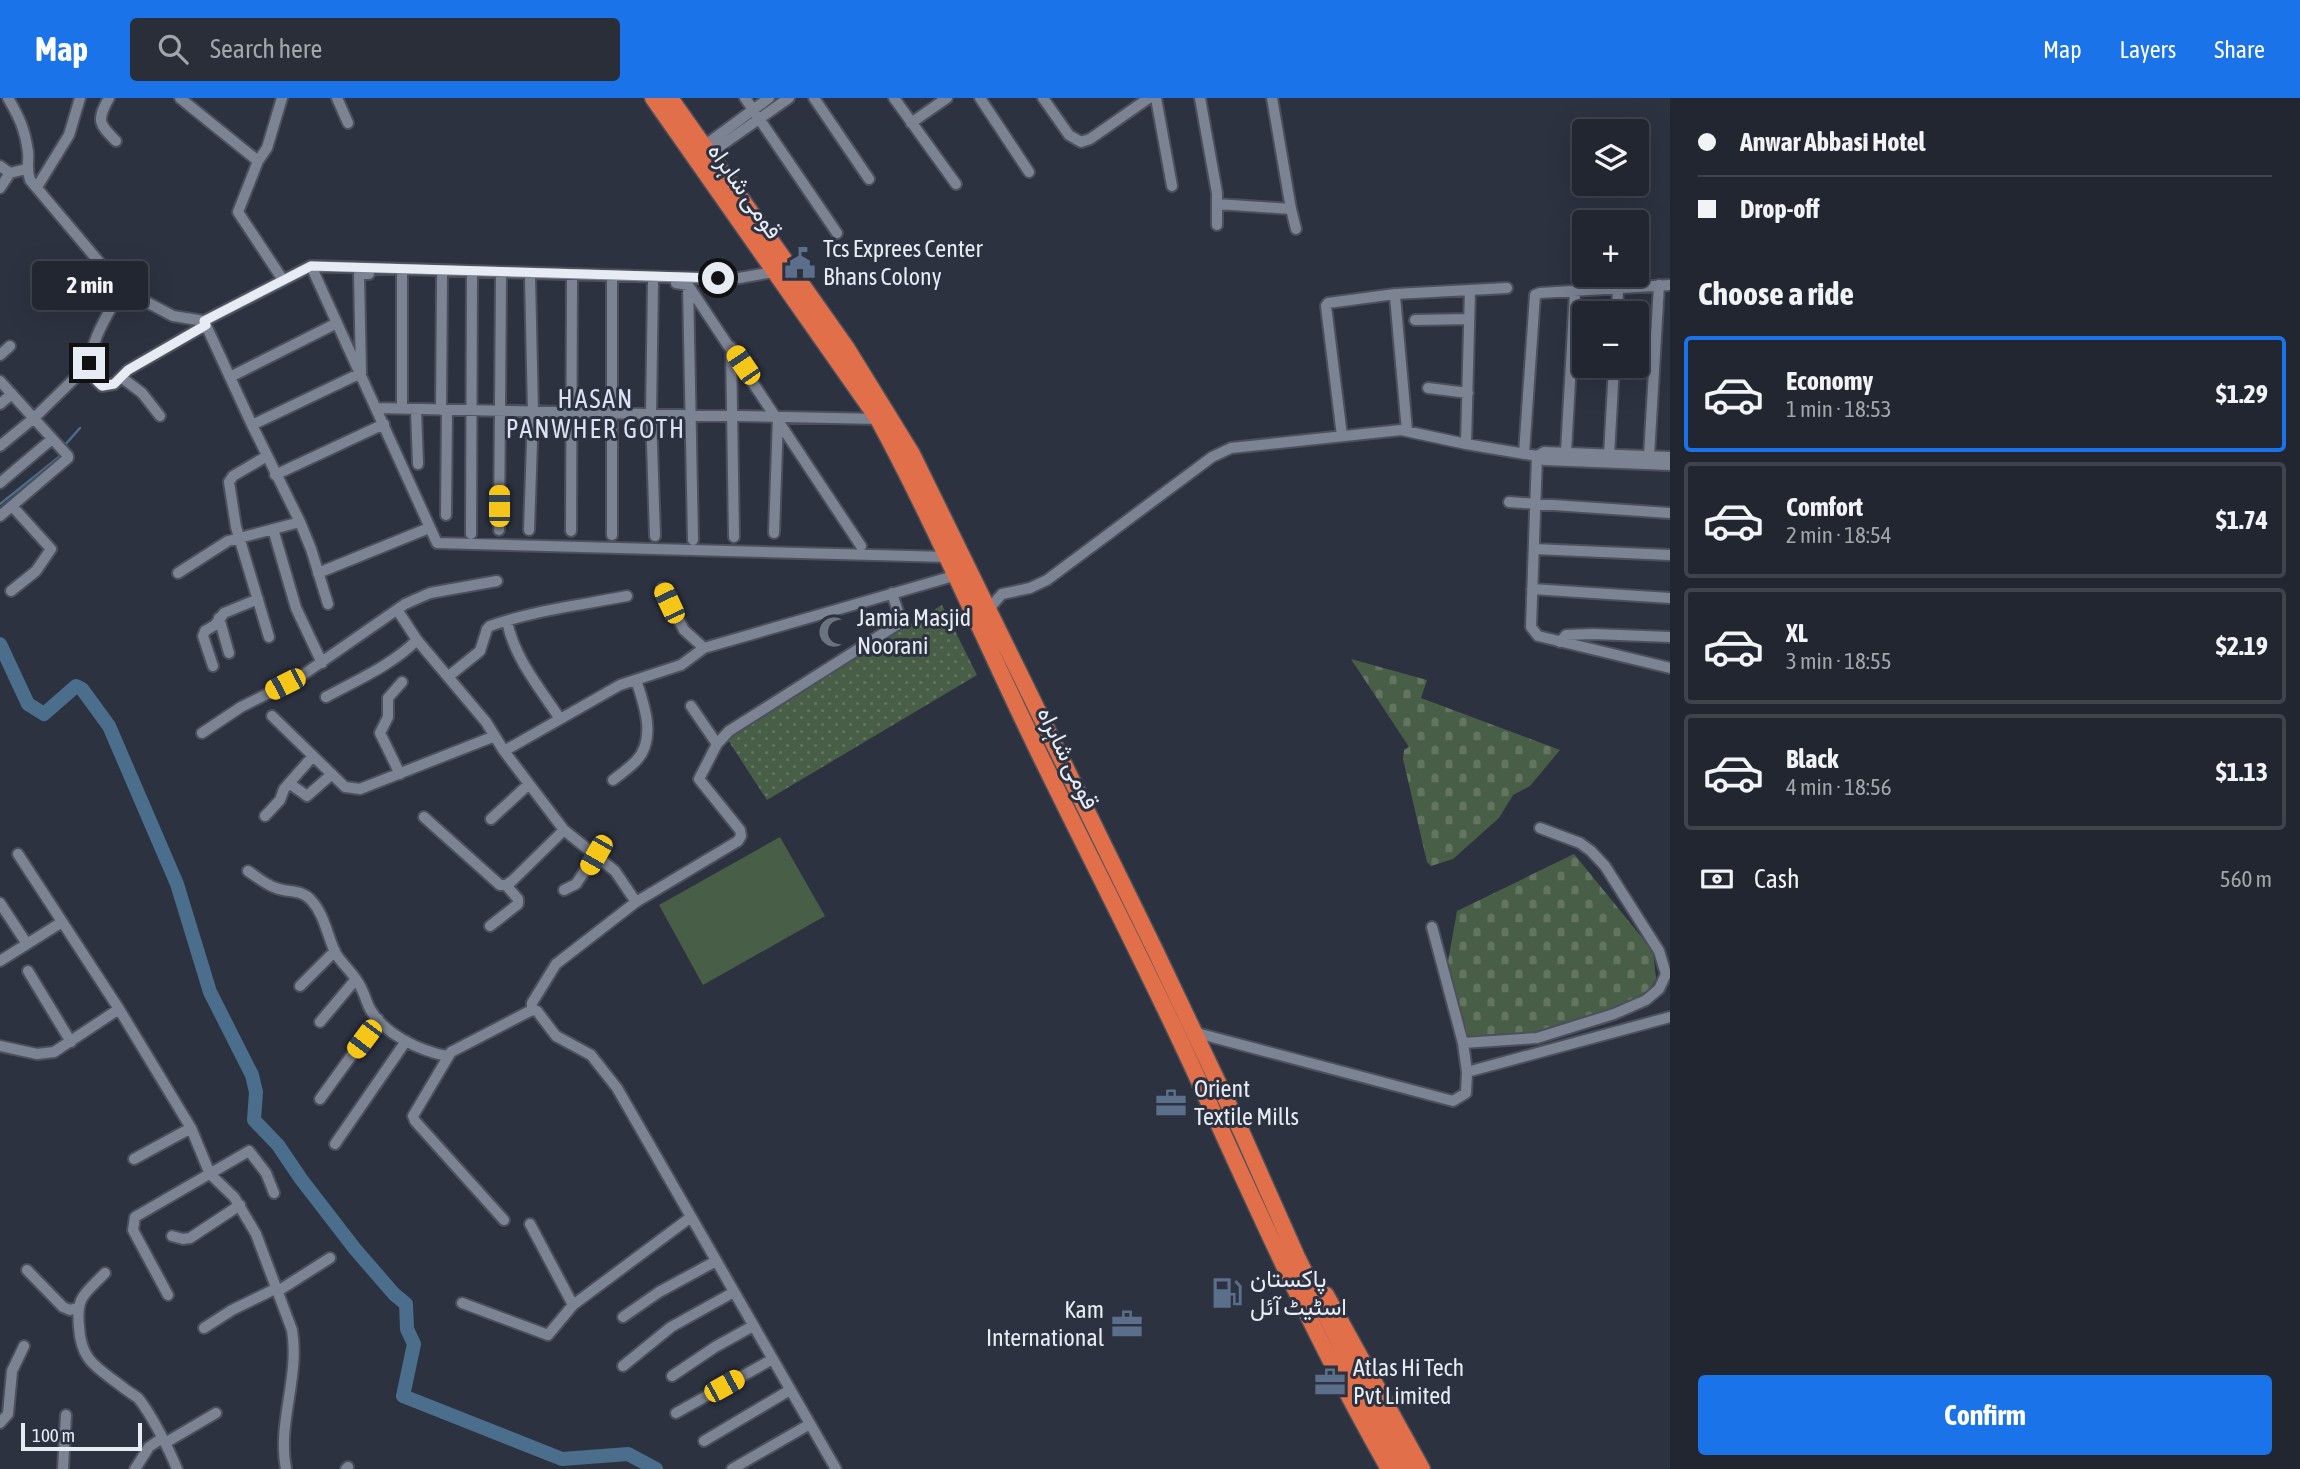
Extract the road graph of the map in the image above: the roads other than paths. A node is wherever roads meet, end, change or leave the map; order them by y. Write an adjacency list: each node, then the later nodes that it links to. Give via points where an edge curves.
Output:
1 (8, 98): 28 (street, via 23,123 29,155)
2 (80, 98): 32 (street, via 69,135)
3 (109, 98): 24 (street, via 101,125)
4 (180, 98): 26 (street)
5 (282, 98): 26 (street, via 267,148)
6 (337, 98): 23 (street)
7 (653, 98): 41 (highway, قومی شاہراہ)
8 (670, 98): 25 (highway, قومی شاہراہ)
9 (745, 98): 21 (street)
10 (769, 98): 21 (street)
11 (789, 98): 21 (street)
12 (814, 98): 30 (street)
13 (894, 98): 22 (street)
14 (947, 98): 22 (street)
15 (980, 98): 29 (street)
16 (1043, 98): 17 (street, via 1069,135 1081,142)
17 (1149, 98)
18 (1156, 98): 33 (street)
19 (1200, 98): 35 (street)
20 (1272, 98): 36 (street)
21 (756, 115): 25 (street); 39 (street)
22 (911, 122): 31 (street)
23 (348, 123)
24 (116, 141)
25 (707, 150): 147 (highway, قومی شاہراہ, via 848,349 888,414)
26 (258, 161): 47 (street, via 238,212)
27 (5, 169): 28 (street); 34 (street)
28 (26, 169): 32 (street)
29 (1029, 172)
30 (869, 179)
31 (956, 184)
32 (37, 187): 55 (street)
33 (1172, 187)
34 (0, 188)
35 (1217, 204): 36 (street); 37 (street)
36 (1290, 209): 38 (street)
37 (1217, 225)
38 (1296, 229)
39 (837, 233)
40 (311, 266): 41 (street, via 697,278); 47 (street); 63 (street)
41 (773, 272): 92 (highway, قومی شاہراہ)
42 (402, 274): 43 (street); 67 (street, via 359,274); 78 (street)
43 (442, 275): 44 (street); 80 (street)
44 (472, 276): 45 (street); 81 (street)
45 (501, 278): 46 (street); 82 (street)
46 (530, 278): 48 (street); 83 (street)
47 (283, 280): 62 (street)
48 (572, 280): 49 (street); 84 (street)
49 (612, 281): 50 (street); 85 (street)
50 (653, 282): 51 (street); 86 (street)
51 (688, 285): 65 (street); 88 (street)
52 (1665, 285): 54 (street); 105 (street)
53 (1507, 288): 56 (street)
54 (1618, 288): 57 (street); 59 (street)
55 (122, 289): 62 (street, via 173,316); 69 (street, via 93,342 89,363 90,374 102,386)
56 (1470, 290): 60 (street); 96 (street, via 1328,303)
57 (1575, 292): 100 (street); 101 (street, via 1540,293 1533,300)
58 (1395, 296): 95 (street)
59 (1617, 301)
60 (1469, 319): 61 (street); 74 (street)
61 (1415, 320)
62 (205, 323): 69 (street); 70 (street)
63 (337, 323): 67 (street); 70 (street)
64 (10, 346): 66 (street)
65 (731, 347): 90 (street); 91 (street)
66 (0, 355)
67 (361, 373): 77 (street); 94 (street)
68 (75, 377): 89 (street)
69 (121, 377): 87 (street, via 142,393)
70 (230, 377): 94 (street)
71 (1613, 378): 102 (street)
72 (0, 381): 75 (street)
73 (1428, 388): 74 (street)
74 (1468, 393): 98 (street)
75 (12, 394): 76 (street); 89 (street)
76 (0, 404)
77 (377, 408): 78 (street); 93 (street)
78 (402, 409): 79 (street)
79 (416, 409): 80 (street); 107 (street)
80 (444, 410): 81 (street); 115 (street)
81 (472, 410): 82 (street); 124 (street)
82 (499, 411): 83 (street); 120 (street)
83 (533, 412): 84 (street); 121 (street)
84 (571, 413): 85 (street); 122 (street)
85 (612, 414): 86 (street); 125 (street)
86 (651, 414): 88 (street); 126 (street)
87 (160, 416)
88 (692, 416): 90 (street); 129 (street)
89 (34, 418): 97 (street); 99 (street)
90 (732, 418): 91 (street); 127 (street)
91 (778, 418): 92 (street); 123 (street); 130 (street)
92 (877, 419): 133 (highway, قومی شاہراہ)
93 (384, 424): 109 (street); 118 (street)
94 (252, 425): 103 (street)
95 (1407, 431): 96 (street); 98 (street)
96 (1342, 436): 147 (street, via 1223,450 1047,580 1002,594)
97 (52, 439): 110 (street); 113 (street, via 68,458)
98 (1466, 444): 101 (street)
99 (0, 446)
100 (1566, 452): 102 (street); 104 (street)
101 (1524, 454): 104 (street)
102 (1609, 455): 105 (street)
103 (267, 456): 109 (street); 128 (street, via 229,482)
104 (1536, 456): 108 (street); 112 (street)
105 (1649, 456): 106 (street)
106 (1670, 457)
107 (418, 464)
108 (1670, 465)
109 (275, 475): 117 (street)
110 (0, 483)
111 (1509, 502): 112 (street)
112 (1534, 504): 114 (street); 131 (street)
113 (12, 506): 116 (street); 140 (street, via 51,549 36,571)
114 (1670, 513)
115 (446, 515)
116 (0, 516)
117 (300, 522): 119 (street); 135 (street)
118 (429, 528): 133 (street, via 440,543); 135 (street)
119 (273, 529): 128 (street); 156 (street, via 296,608)
120 (499, 530)
121 (529, 530)
122 (571, 531)
123 (774, 533)
124 (471, 534)
125 (612, 535)
126 (654, 536)
127 (734, 537)
128 (240, 538): 134 (street, via 220,545); 144 (street)
129 (693, 540)
130 (861, 546)
131 (1534, 549): 132 (street); 139 (street)
132 (1670, 555)
133 (948, 557): 136 (highway, قومی شاہراہ)
134 (178, 573)
135 (318, 573): 145 (street)
136 (957, 575): 141 (street); 252 (highway, قومی شاہراہ, via 1307,1314)
137 (497, 581): 146 (street, via 430,593)
138 (662, 588): 154 (street, via 684,630)
139 (1532, 589): 143 (street); 153 (street, via 1533,633)
140 (11, 591)
141 (892, 593): 154 (street); 168 (street, via 898,624 729,731)
142 (627, 596): 149 (street, via 565,605)
143 (1670, 598)
144 (258, 599): 148 (street); 150 (street)
145 (328, 604)
146 (398, 611): 152 (street); 156 (street)
147 (987, 611): 202 (highway, قومی شاہراہ)
148 (219, 618): 155 (street); 157 (street, via 203,633)
149 (507, 621): 159 (street, via 487,629 480,651); 165 (street, via 522,660)
150 (269, 637)
151 (1670, 637): 153 (street, via 1566,635)
152 (417, 640): 159 (street); 162 (street, via 408,650)
153 (1560, 642): 158 (street)
154 (704, 648): 160 (street, via 681,665)
155 (229, 653)
156 (322, 663): 166 (street)
157 (213, 666)
158 (1670, 668)
159 (449, 676): 167 (street)
160 (636, 680): 165 (street); 173 (street, via 648,733 638,760)
161 (402, 682): 172 (street, via 388,698 388,717 380,733)
162 (326, 697)
163 (691, 706): 168 (street)
164 (272, 716): 170 (street)
165 (560, 719): 169 (street)
166 (202, 733)
167 (495, 736): 169 (street); 172 (street)
168 (717, 744): 186 (street, via 699,779 741,836)
169 (504, 751): 175 (street)
170 (313, 756): 171 (street); 174 (street)
171 (332, 774): 172 (street, via 353,790); 174 (street, via 307,796)
172 (400, 774)
173 (613, 780)
174 (289, 783): 176 (street)
175 (529, 784): 178 (street); 180 (street)
176 (265, 816)
177 (424, 817): 184 (street, via 500,885)
178 (491, 819)
179 (1540, 828): 205 (street, via 1580,843 1605,866 1659,951 1666,974 1659,989 1646,1000 1614,1014 1537,1038)
180 (564, 830): 182 (street); 184 (street)
181 (18, 854): 188 (street)
182 (596, 855): 185 (street, via 576,884); 186 (street, via 615,871)
183 (248, 871): 192 (street, via 277,889 305,895 318,911)
184 (506, 885): 189 (street, via 519,904)
185 (564, 890)
186 (636, 902): 198 (street, via 556,964)
187 (0, 903): 191 (street)
188 (62, 922): 191 (street); 197 (street)
189 (490, 926)
190 (1432, 927): 205 (street)
191 (27, 944): 193 (street)
192 (335, 951): 195 (street); 196 (street)
193 (0, 961)
194 (28, 971): 204 (street)
195 (356, 979): 200 (street); 201 (street)
196 (300, 986)
197 (118, 1009): 204 (street); 210 (street)
198 (532, 1010): 207 (street); 216 (street, via 556,1036 591,1055 602,1067)
199 (1670, 1017): 208 (street)
200 (378, 1019): 203 (street); 209 (street)
201 (320, 1022)
202 (1193, 1032): 208 (street, via 1452,1101 1465,1093); 220 (highway, قومی شاہراہ)
203 (407, 1041): 207 (street); 211 (street)
204 (71, 1042): 206 (street, via 44,1054)
205 (1463, 1043): 208 (street)
206 (0, 1046)
207 (447, 1056): 217 (street, via 413,1119)
208 (1467, 1072)
209 (320, 1098)
210 (191, 1128): 212 (street); 213 (street)
211 (335, 1144)
212 (134, 1159)
213 (210, 1174): 214 (street, via 249,1151); 215 (street); 227 (street, via 135,1217 133,1230)
214 (274, 1193)
215 (240, 1205): 219 (street, via 190,1238); 225 (street)
216 (691, 1217): 222 (street); 229 (street)
217 (504, 1220)
218 (530, 1224): 229 (street)
219 (172, 1236)
220 (1297, 1257): 253 (highway, قومی شاہراہ); 254 (highway, via 1341,1320)
221 (330, 1258): 225 (street)
222 (716, 1261): 226 (street); 231 (street)
223 (27, 1270): 230 (street, via 63,1307)
224 (105, 1273): 230 (street)
225 (277, 1290): 233 (street); 249 (street, via 294,1342 283,1444)
226 (734, 1292): 232 (street); 236 (street, via 671,1327)
227 (168, 1295)
228 (462, 1303): 229 (street, via 548,1335)
229 (573, 1305)
230 (77, 1308): 244 (street, via 84,1355 137,1398)
231 (623, 1317)
232 (753, 1326): 235 (street); 237 (street)
233 (204, 1328)
234 (24, 1346): 242 (street, via 12,1371 9,1414)
235 (771, 1360): 238 (street); 240 (street)
236 (624, 1366)
237 (672, 1376)
238 (790, 1390): 243 (street); 245 (street)
239 (216, 1413): 244 (street)
240 (676, 1413)
241 (66, 1415): 246 (street)
242 (0, 1423)
243 (810, 1424): 250 (street); 251 (street)
244 (163, 1440): 247 (street, via 149,1447); 248 (street)
245 (704, 1441)
246 (63, 1469)
247 (135, 1469)
248 (177, 1469)
249 (286, 1469)
250 (732, 1469)
251 (835, 1469)
252 (1389, 1469)
253 (1405, 1469)
254 (1422, 1469)

